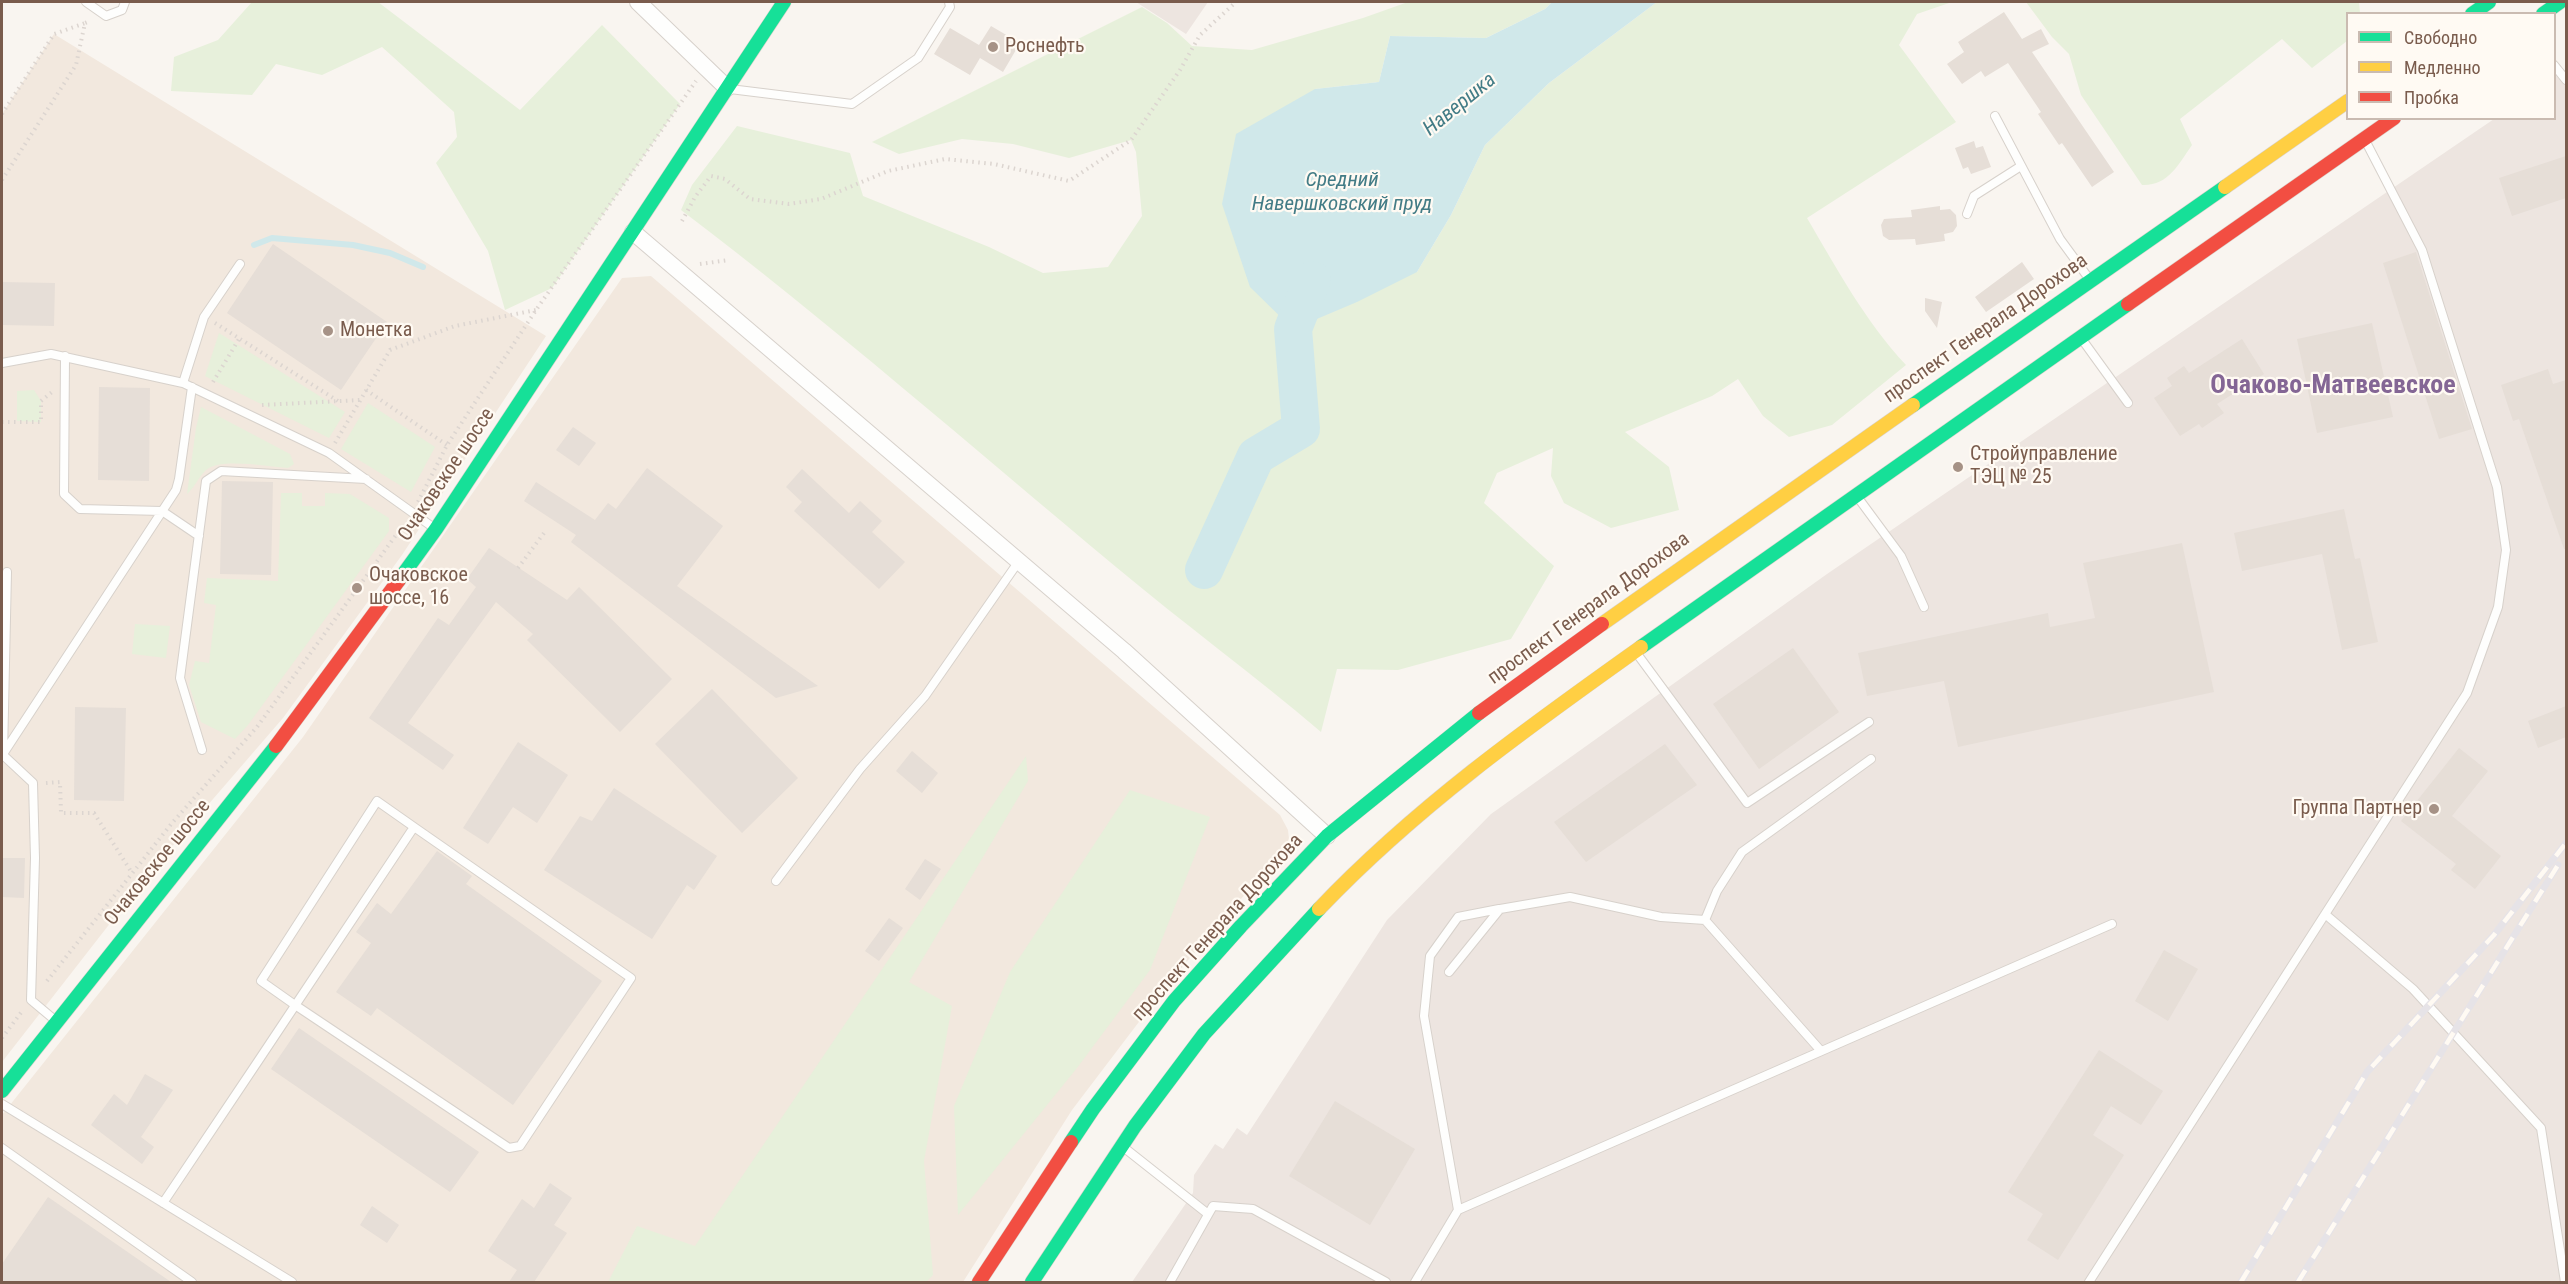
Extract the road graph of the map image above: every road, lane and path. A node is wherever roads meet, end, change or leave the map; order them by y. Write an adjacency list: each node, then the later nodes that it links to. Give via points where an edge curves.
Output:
1 (86, 2): 11 (lane)
2 (125, 2): 11 (lane, via 122,10)
3 (638, 2): 13 (street)
4 (784, 2): 16 (main road, Очаковское шоссе)
5 (949, 2): 16 (lane, via 950,7 918,58 852,104)
6 (1236, 2): 25 (path, via 1200,35 1131,140 1069,181 994,164 945,159 888,171 821,199 789,204 750,198 724,179 711,176)
7 (2489, 2): 9 (main road)
8 (2560, 2): 10 (main road)
9 (2475, 12)
10 (2546, 12)
11 (106, 16): 12 (path)
12 (85, 23): 18 (path, via 54,34); 23 (path, via 76,65)
13 (705, 67): 16 (street); 29 (path)
14 (2556, 68): 15 (lane)
15 (2566, 80)
16 (727, 88): 26 (main road, Очаковское шоссе)
17 (2346, 102): 28 (main road, проспект Генерала Дорохова)
18 (2, 114)
19 (1995, 116): 22 (lane)
20 (2391, 120): 21 (main road)
21 (2365, 139): 31 (main road); 69 (lane, via 2422,250 2497,487 2506,550 2498,607 2467,693)
22 (2021, 166): 24 (lane, via 1974,196); 28 (lane, via 2060,239)
23 (2, 180)
24 (1967, 214)
25 (682, 221)
26 (633, 232): 51 (main road, Очаковское шоссе); 54 (street)
27 (240, 264): 30 (lane)
28 (2090, 280): 65 (main road, проспект Генерала Дорохова, via 1501,696)
29 (536, 310): 37 (path, via 455,326 390,350); 46 (path)
30 (204, 317): 32 (path); 35 (lane)
31 (2080, 338): 42 (lane); 48 (main road)
32 (239, 339): 38 (path); 41 (path)
33 (65, 357): 34 (lane, via 51,354); 35 (lane); 49 (lane, via 64,494 80,509)
34 (2, 363)
35 (183, 383): 36 (lane)
36 (192, 387): 38 (lane); 49 (lane, via 180,478)
37 (366, 390): 39 (path); 46 (path)
38 (206, 393): 43 (lane)
39 (361, 400): 41 (path); 45 (path)
40 (42, 401): 44 (path, via 41,422)
41 (338, 401): 43 (path)
42 (2128, 403)
43 (233, 406): 47 (lane, via 329,453)
44 (2, 422)
45 (335, 442)
46 (447, 446): 50 (path)
47 (366, 479): 50 (lane); 53 (lane, via 221,471 206,481)
48 (1856, 495): 57 (lane, via 1901,556); 58 (main road)
49 (162, 511): 53 (lane); 61 (lane)
50 (413, 512): 51 (lane); 66 (path, via 256,727)
51 (436, 529): 75 (main road, Очаковское шоссе, via 286,734)
52 (544, 533): 55 (path)
53 (199, 536): 60 (lane, via 180,678)
54 (1019, 561): 65 (street, via 1125,651); 67 (lane, via 926,696 861,769)
55 (518, 568)
56 (7, 572): 61 (lane)
57 (1924, 607)
58 (1635, 650): 59 (lane, via 1747,803); 80 (main road, via 1443,793 1360,866 1204,1034)
59 (1869, 722)
60 (202, 750)
61 (2, 755): 63 (lane)
62 (1871, 759): 70 (lane, via 1742,852 1717,891)
63 (33, 783): 66 (path, via 60,782 61,813 94,813); 73 (lane, via 36,858)
64 (414, 827): 74 (lane); 74 (lane, via 377,801 261,981); 74 (lane, via 631,978 520,1146 508,1148)
65 (1327, 836): 87 (main road, проспект Генерала Дорохова, via 1174,1001 1093,1108)
66 (132, 873): 73 (path)
67 (776, 881)
68 (1500, 909): 70 (lane, via 1570,897 1661,917); 72 (lane); 83 (lane, via 1458,917 1430,956 1424,1016)
69 (2325, 914): 92 (lane); 93 (lane, via 2413,989 2541,1128)
70 (1705, 920): 77 (lane)
71 (2112, 924): 77 (lane)
72 (1449, 972)
73 (31, 1000): 75 (lane); 76 (path)
74 (296, 1005): 82 (lane)
75 (56, 1021): 78 (main road, Очаковское шоссе)
76 (2, 1038)
77 (1821, 1051): 83 (lane)
78 (2, 1091)
79 (2, 1104): 82 (lane)
80 (1122, 1146): 84 (lane); 88 (main road)
81 (2, 1148): 85 (lane)
82 (163, 1203): 86 (lane)
83 (1458, 1210): 91 (lane)
84 (1209, 1214): 89 (lane); 90 (lane, via 1213,1206 1253,1209)
85 (192, 1282)
86 (292, 1282)
87 (979, 1282)
88 (1032, 1282)
89 (1170, 1282)
90 (1386, 1282)
91 (1415, 1282)
92 (2089, 1282)
93 (2565, 1282)

